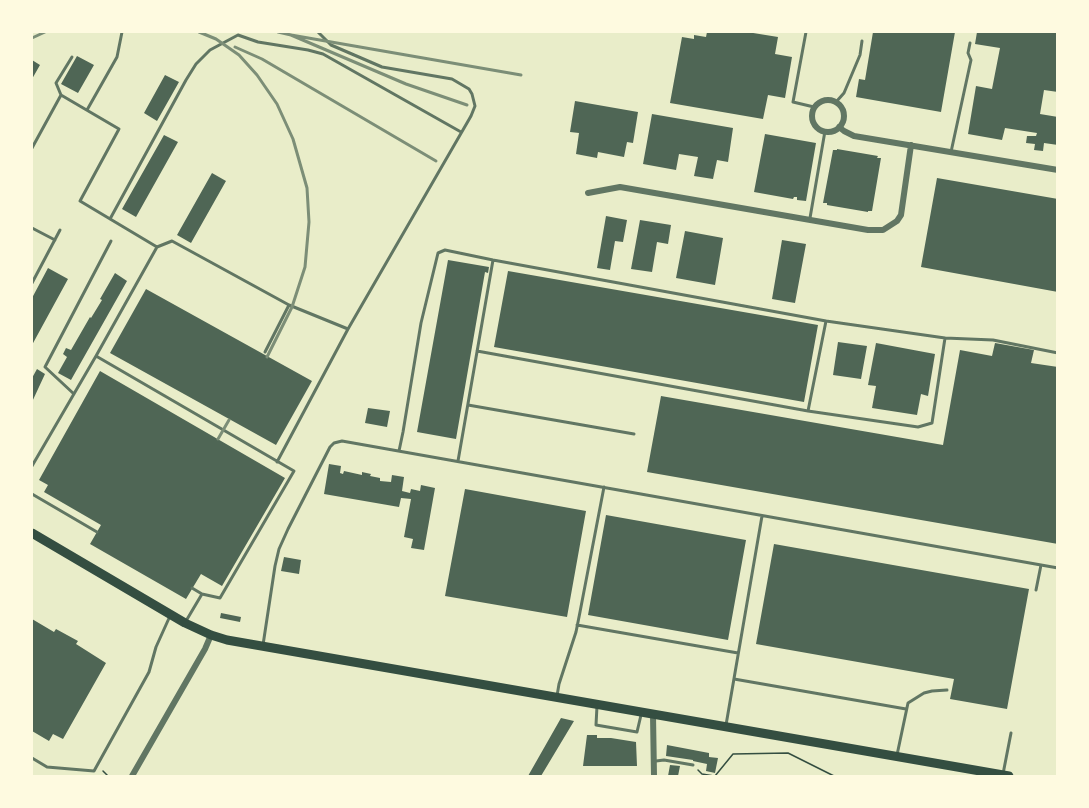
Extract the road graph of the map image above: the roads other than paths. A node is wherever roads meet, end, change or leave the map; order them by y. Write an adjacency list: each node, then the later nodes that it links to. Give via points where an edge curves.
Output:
1 (122, 32): 12 (lane, via 117,57)
2 (243, 32): 5 (lane)
3 (318, 32): 15 (lane, via 331,45 382,67 441,76 469,89 475,106)
4 (806, 32): 11 (lane, via 793,102)
5 (238, 35): 15 (lane, via 323,54); 21 (lane, via 210,50 196,64)
6 (862, 41): 10 (lane, via 860,56)
7 (970, 43): 18 (lane, via 971,60)
8 (72, 57): 9 (lane, via 56,84)
9 (61, 95): 12 (lane); 17 (lane)
10 (836, 102): 11 (street, via 826,100); 13 (street, via 844,114)
11 (814, 107): 14 (street, via 814,123)
12 (87, 110): 21 (lane, via 119,129 80,201)
13 (839, 127): 14 (street); 16 (street, via 854,136)
14 (825, 131): 22 (lane)
15 (461, 132): 32 (lane)
16 (911, 145): 18 (street); 22 (street, via 897,221 874,231)
17 (32, 148)
18 (951, 152): 19 (street)
19 (1058, 170)
20 (588, 193): 22 (street, via 620,188)
21 (110, 219): 27 (lane)
22 (810, 220)
23 (32, 228): 25 (lane)
24 (60, 230): 25 (lane)
25 (55, 240): 29 (lane)
26 (111, 242): 38 (lane, via 45,367)
27 (157, 247): 30 (lane, via 172,241); 37 (lane)
28 (493, 260): 31 (lane); 34 (lane); 42 (lane, via 445,250 438,253 417,340)
29 (32, 284)
30 (289, 305): 32 (lane); 35 (lane)
31 (826, 321): 33 (lane); 40 (lane)
32 (348, 329): 44 (lane)
33 (945, 338): 36 (lane, via 993,340); 40 (lane, via 932,423 918,427)
34 (477, 351): 39 (lane); 40 (lane)
35 (265, 352)
36 (1058, 352)
37 (96, 356): 38 (lane); 44 (lane)
38 (74, 394): 45 (lane)
39 (468, 405): 41 (lane); 43 (lane)
40 (808, 411)
41 (634, 434)
42 (399, 451): 43 (lane); 60 (lane, via 342,441 330,447 279,549)
43 (458, 461): 46 (lane)
44 (277, 462): 55 (lane, via 294,471 220,598)
45 (32, 466)
46 (604, 487): 48 (lane); 58 (lane)
47 (32, 494): 49 (lane)
48 (762, 515): 51 (lane); 61 (lane)
49 (97, 532)
50 (32, 533): 56 (main road)
51 (1041, 565): 52 (lane); 54 (lane)
52 (1058, 568)
53 (192, 588): 55 (lane)
54 (1036, 590)
55 (202, 594): 57 (lane)
56 (171, 615): 57 (main road); 72 (lane, via 149,672 94,771 47,767)
57 (186, 623): 59 (main road)
58 (577, 625): 61 (lane); 64 (lane)
59 (211, 635): 60 (main road); 76 (street)
60 (263, 647): 64 (main road)
61 (738, 653): 62 (lane)
62 (734, 679): 66 (lane); 69 (lane)
63 (947, 690): 66 (lane, via 916,697)
64 (557, 698): 65 (main road)
65 (597, 705): 67 (main road); 67 (lane, via 596,724 637,732)
66 (906, 709): 71 (lane)
67 (642, 712): 68 (main road)
68 (653, 714): 69 (main road); 73 (street)
69 (726, 727): 71 (main road)
70 (1011, 733): 75 (lane)
71 (897, 757): 75 (main road)
72 (32, 758)
73 (654, 761): 74 (lane); 77 (street)
74 (693, 765)
75 (1006, 776)
76 (132, 777)
77 (654, 777)

